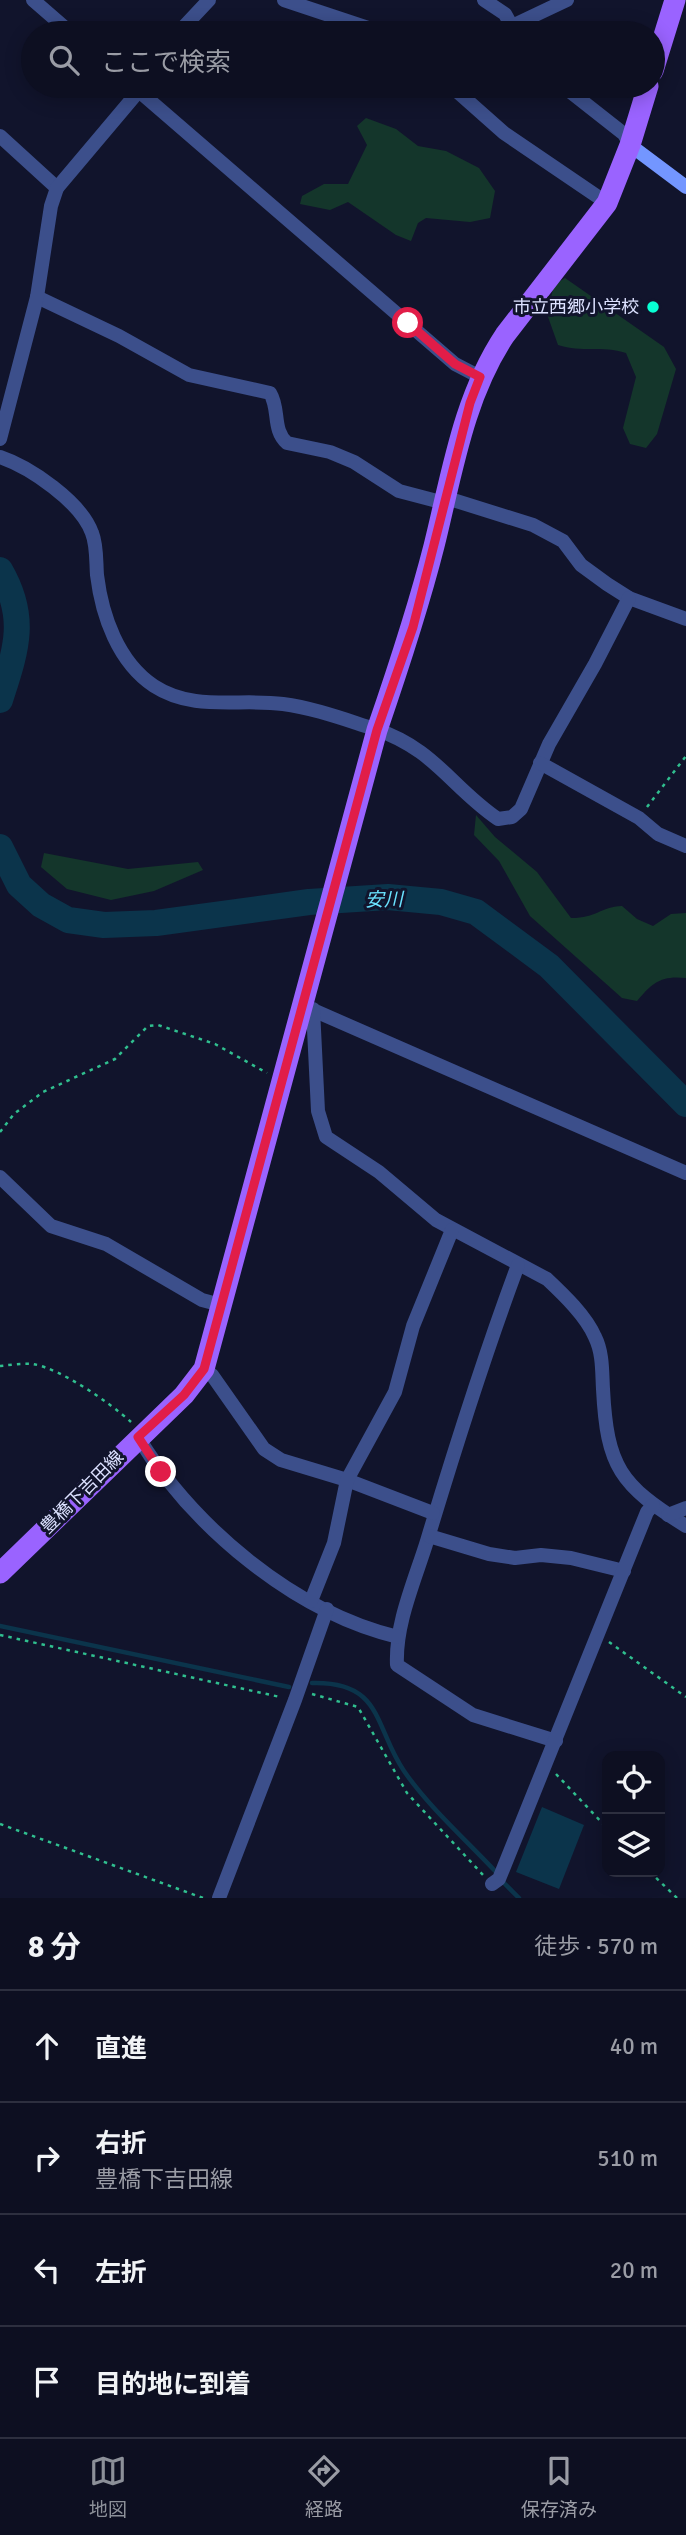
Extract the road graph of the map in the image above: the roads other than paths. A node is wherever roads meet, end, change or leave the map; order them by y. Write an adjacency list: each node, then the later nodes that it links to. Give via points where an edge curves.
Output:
1 (33, 0): 7 (street)
2 (209, 0): 8 (street)
3 (284, 0): 9 (street)
4 (484, 0): 10 (street)
5 (567, 0): 11 (street)
6 (675, 0): 12 (main road)
7 (57, 21)
8 (189, 21)
9 (347, 21)
10 (509, 21)
11 (529, 21)
12 (665, 32)
13 (130, 98): 21 (street)
14 (149, 98): 24 (street, via 455,364)
15 (465, 98): 22 (street, via 504,133)
16 (578, 98): 19 (street, via 624,134)
17 (644, 98): 19 (main road, 豊橋下吉田線)
18 (0, 136): 21 (street)
19 (630, 145): 20 (street); 22 (main road, 豊橋下吉田線)
20 (686, 187)
21 (57, 188): 23 (street)
22 (607, 203): 24 (main road, 豊橋下吉田線, via 505,335)
23 (37, 298): 25 (street); 27 (street, via 189,375 270,393 278,430 286,443 354,462 400,491)
24 (480, 377): 27 (main road, 豊橋下吉田線)
25 (0, 439)
26 (0, 457): 30 (street, via 56,489 82,517 92,534 100,597 111,631 154,686 187,700 214,704 284,704)
27 (446, 500): 28 (street, via 533,525 564,541 581,565); 30 (main road, 豊橋下吉田線, via 413,627)
28 (629, 597): 29 (street); 31 (street)
29 (686, 619)
30 (377, 730): 31 (street, via 429,755 498,819 512,817 521,808); 33 (main road, 豊橋下吉田線, via 326,917)
31 (540, 763): 32 (street)
32 (686, 846)
33 (308, 1008): 34 (street); 36 (street, via 317,1111 326,1137); 38 (main road, 豊橋下吉田線, via 282,1079)
34 (686, 1173)
35 (0, 1177): 38 (street, via 51,1226 106,1244 202,1300)
36 (452, 1230): 37 (street); 41 (street, via 413,1326 395,1392)
37 (518, 1265): 42 (street, via 547,1279 595,1335 612,1459); 44 (street)
38 (221, 1305): 39 (main road, 豊橋下吉田線)
39 (204, 1369): 40 (main road, 豊橋下吉田線, via 184,1395); 41 (street, via 264,1449 281,1460)
40 (138, 1437): 49 (main road, 豊橋下吉田線); 50 (street, via 173,1489 273,1581)
41 (347, 1480): 44 (street); 50 (street, via 334,1543)
42 (653, 1505): 45 (street); 48 (street)
43 (686, 1508): 45 (street)
44 (433, 1513): 47 (street)
45 (668, 1515): 46 (street)
46 (686, 1526)
47 (429, 1536): 48 (street, via 489,1554 571,1558); 52 (street)
48 (624, 1571): 53 (street)
49 (0, 1573)
50 (311, 1601): 51 (street)
51 (327, 1609): 52 (street); 55 (street)
52 (398, 1637): 53 (street, via 397,1665 452,1704)
53 (556, 1741): 54 (street, via 499,1879)
54 (492, 1884)
55 (219, 1898)

